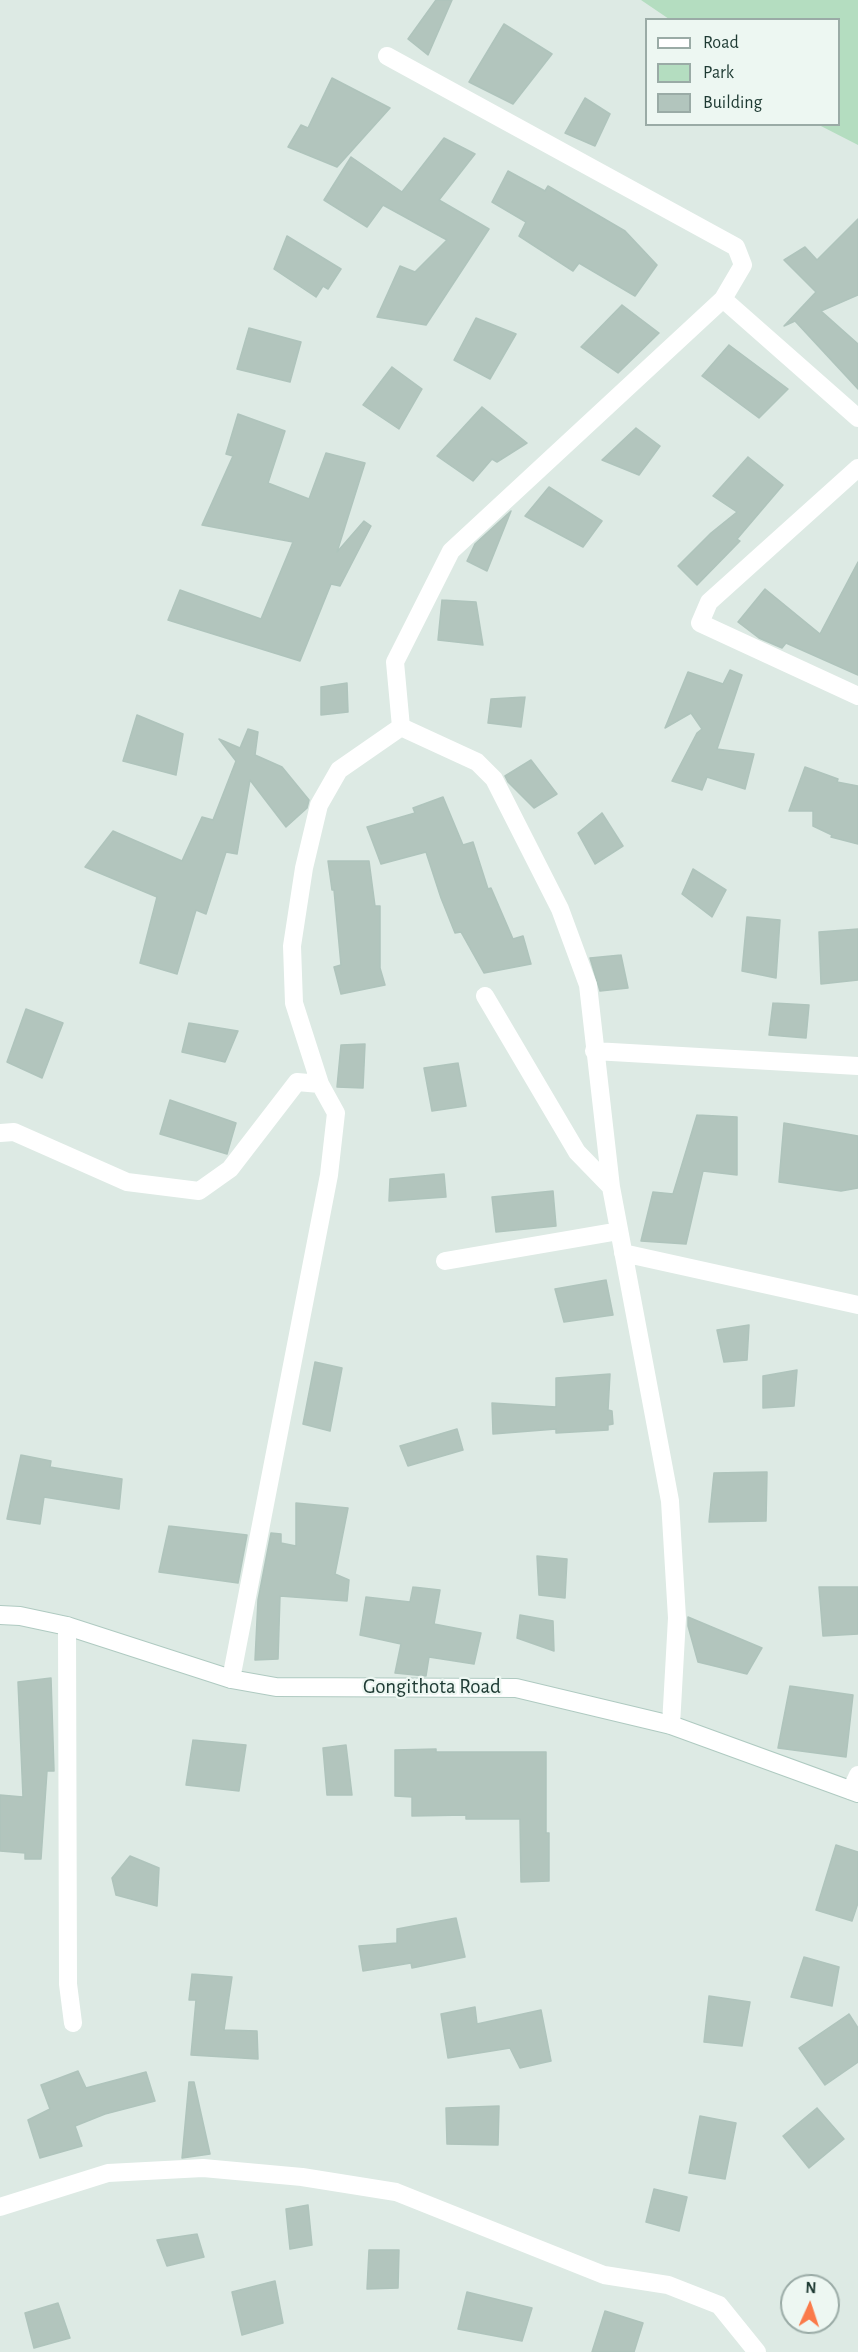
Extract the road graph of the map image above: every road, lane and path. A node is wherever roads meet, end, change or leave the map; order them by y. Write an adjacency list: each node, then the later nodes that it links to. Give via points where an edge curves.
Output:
1 (387, 56): 2 (street, via 736,247 743,265)
2 (723, 299): 3 (street); 6 (street, via 451,551 395,662)
3 (858, 418)
4 (858, 468): 5 (street, via 709,602 700,623)
5 (858, 696)
6 (401, 727): 8 (street, via 477,762 494,779 560,909 588,985); 10 (street, via 339,770 319,805 304,868 292,945 294,1003)
7 (485, 996): 12 (street, via 577,1152)
8 (594, 1050): 9 (street); 12 (street)
9 (858, 1066)
10 (320, 1084): 11 (street, via 297,1082 230,1169 199,1191 127,1182 14,1132); 19 (street, via 336,1113 329,1175)
11 (0, 1133)
12 (611, 1187): 13 (street)
13 (619, 1232): 14 (street); 15 (street)
14 (623, 1253): 16 (street); 20 (street, via 670,1502 677,1617)
15 (445, 1261)
16 (858, 1305)
17 (0, 1615): 18 (street, Gongithota Road)
18 (67, 1626): 19 (street, Gongithota Road); 22 (street, via 68,1984)
19 (231, 1678): 20 (street, Gongithota Road, via 276,1687 516,1688)
20 (671, 1725): 21 (street, Gongithota Road)
21 (856, 1786)
22 (73, 2023)
23 (0, 2207): 24 (street, via 108,2173 203,2168 302,2177 396,2193 604,2276 668,2285 719,2305)
24 (757, 2352)

